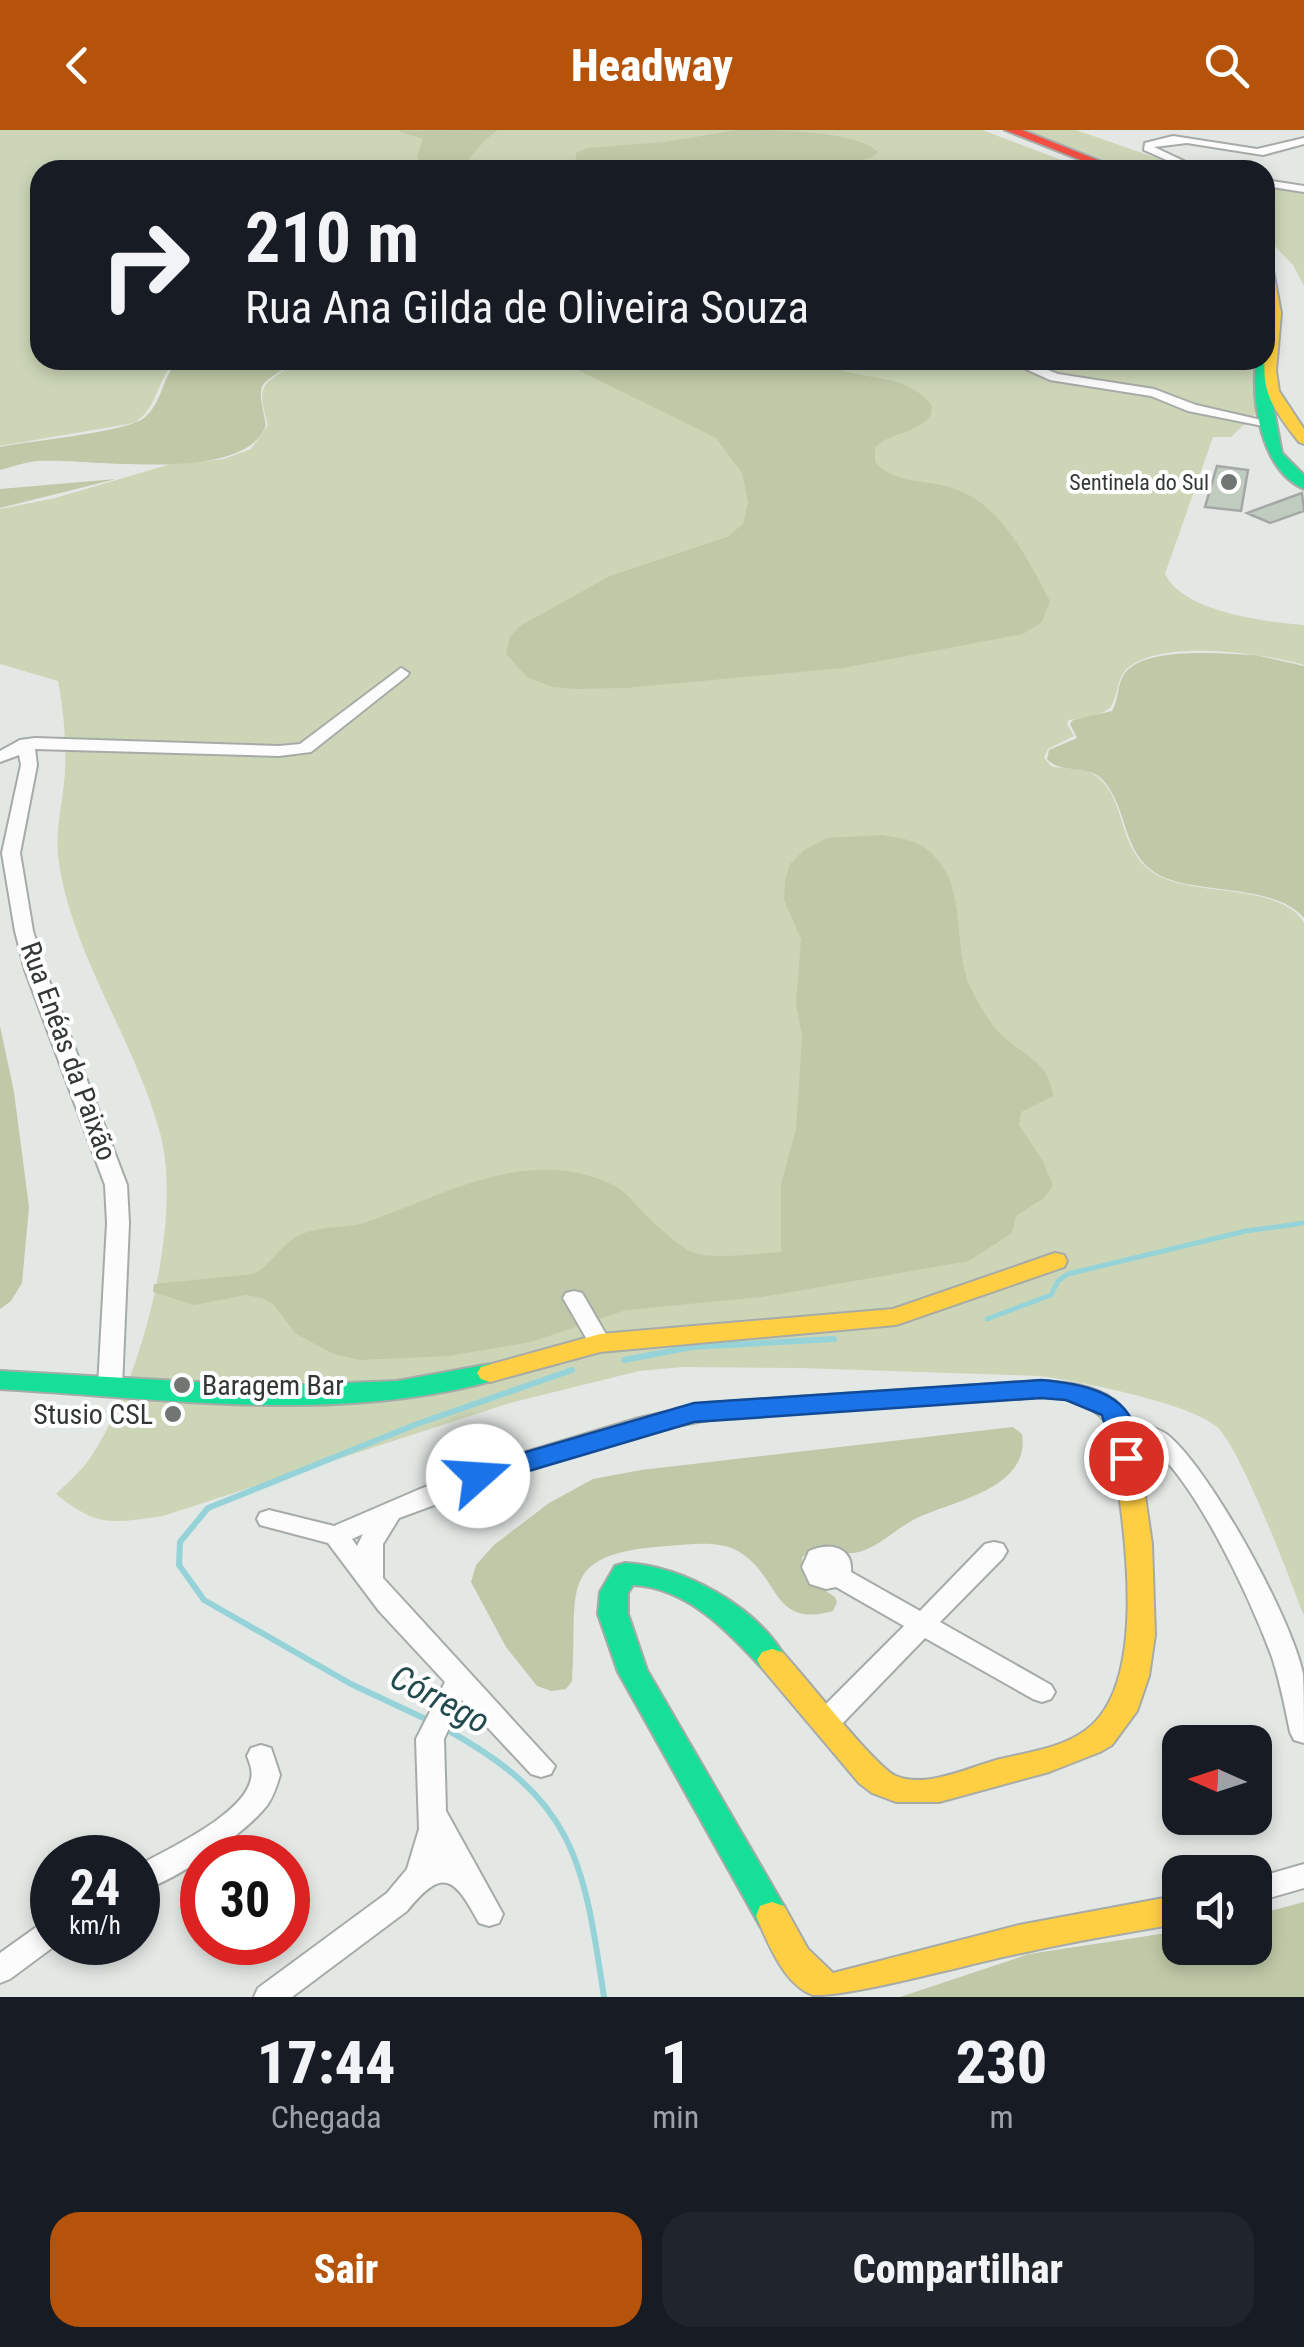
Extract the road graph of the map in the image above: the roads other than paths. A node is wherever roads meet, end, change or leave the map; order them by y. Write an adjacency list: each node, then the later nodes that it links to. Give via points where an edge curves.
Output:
1 (997, 130): 5 (main road)
2 (1011, 130): 6 (main road)
3 (1229, 134): 4 (street, via 1258,142)
4 (1302, 141): 7 (street, via 1262,152 1197,138 1148,144)
5 (1076, 160)
6 (1090, 160)
7 (1169, 160)
8 (1275, 174): 9 (street)
9 (1299, 174)
10 (1275, 185): 11 (street)
11 (1304, 189)
12 (1275, 261): 21 (main road, via 1292,294 1282,372 1286,394)
13 (1275, 299): 14 (main road)
14 (1277, 306): 15 (main road); 16 (main road)
15 (1275, 313)
16 (1275, 323)
17 (1037, 370): 20 (street)
18 (1261, 370): 23 (main road, via 1275,454)
19 (1270, 370): 22 (main road, via 1268,384)
20 (1262, 422)
21 (1304, 422)
22 (1304, 439)
23 (1304, 484)
24 (401, 674): 26 (street, via 305,748)
25 (0, 738): 26 (street)
26 (26, 744): 27 (street); 32 (street, Rua Enéas da Paixão, via 29,765 11,853 19,895 35,970 116,1184)
27 (0, 757)
28 (1055, 1261): 30 (main road, via 896,1317)
29 (574, 1298): 30 (street)
30 (600, 1343): 32 (main road, via 526,1366 398,1390 327,1396)
31 (0, 1380): 32 (main road)
32 (110, 1387)
33 (1122, 1428): 34 (street, via 1106,1404 1052,1389 694,1412 505,1466); 43 (main road, via 1142,1639 1130,1695 1105,1732 1068,1750 918,1792 880,1784); 44 (street, via 1142,1429 1169,1449 1236,1554 1285,1658)
34 (395, 1507): 36 (street); 39 (street, via 372,1536)
35 (269, 1519): 36 (street)
36 (336, 1536): 39 (street)
37 (994, 1551): 40 (street)
38 (836, 1576): 40 (street)
39 (370, 1578): 41 (street)
40 (923, 1623): 42 (street); 43 (street)
41 (455, 1687): 46 (street); 47 (street, via 430,1738)
42 (1042, 1692)
43 (827, 1721): 53 (main road, via 750,1638 682,1581 641,1570 618,1582 615,1626 656,1717 817,1984 832,1988 1019,1939)
44 (1304, 1732)
45 (260, 1756): 48 (street, via 267,1781 246,1814)
46 (542, 1766)
47 (432, 1811): 50 (street); 52 (street, via 432,1844)
48 (160, 1867)
49 (1304, 1876): 51 (street)
50 (470, 1880): 52 (street, via 437,1870); 54 (street)
51 (1272, 1885)
52 (412, 1887): 57 (street)
53 (1162, 1912)
54 (489, 1914)
55 (30, 1948): 56 (street)
56 (0, 1970)
57 (269, 1997)

